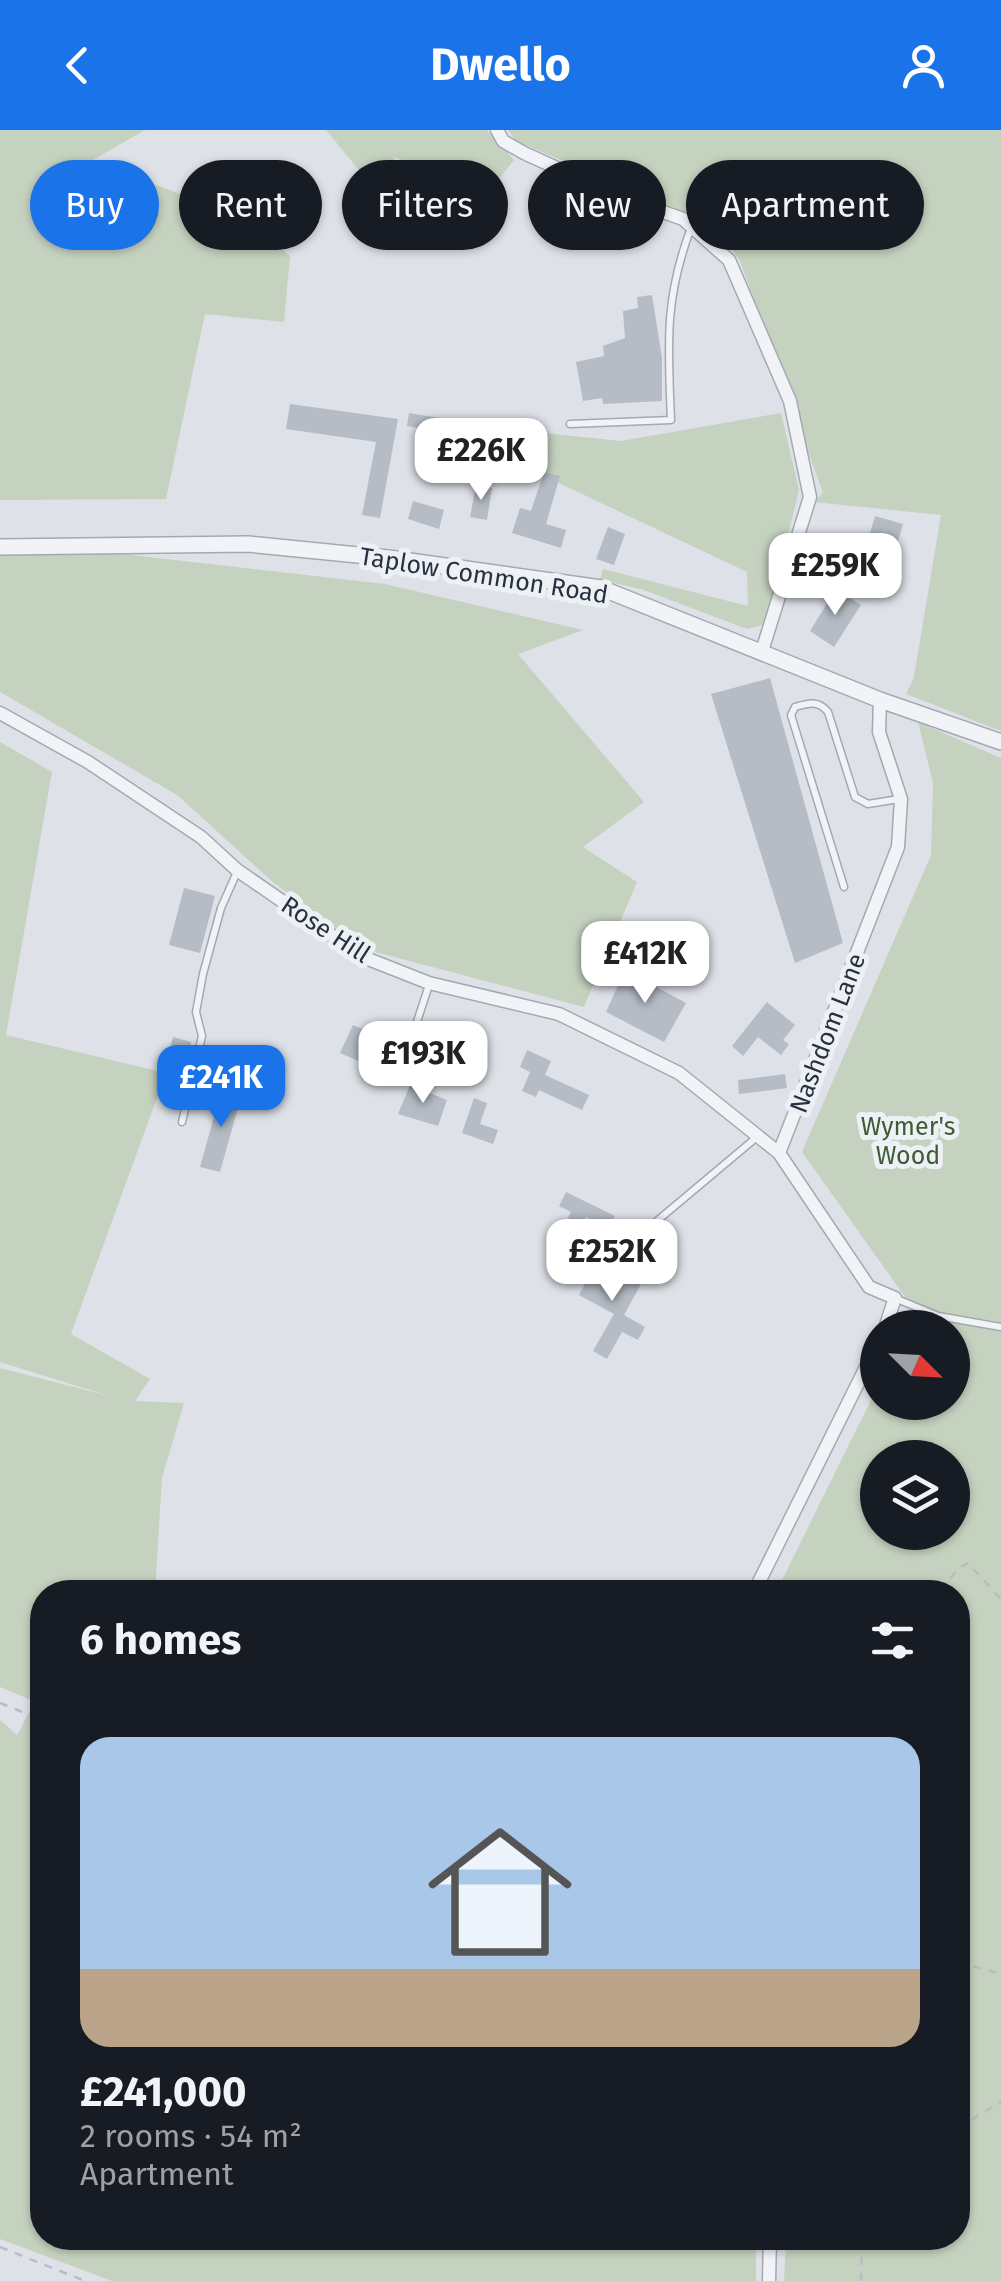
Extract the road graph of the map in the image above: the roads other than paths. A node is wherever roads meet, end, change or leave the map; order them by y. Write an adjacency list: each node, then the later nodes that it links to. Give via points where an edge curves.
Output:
1 (498, 130): 2 (street, via 524,153)
2 (686, 222)
3 (686, 240): 5 (lane, via 667,318 671,420)
4 (717, 250): 7 (street, via 728,260 790,401 810,497)
5 (570, 424)
6 (0, 547): 7 (street, Taplow Common Road, via 248,544 388,558 601,588)
7 (762, 651): 8 (street, Taplow Common Road)
8 (880, 700): 10 (street, Taplow Common Road); 11 (street, Nashdom Lane, via 879,732)
9 (0, 714): 12 (street, Rose Hill, via 88,762 201,837)
10 (1001, 742)
11 (901, 799): 13 (lane, via 868,804 855,797 828,712 812,702 795,707 791,715); 18 (street, Nashdom Lane, via 898,846)
12 (237, 870): 14 (street, Rose Hill, via 364,957); 16 (lane, via 200,984 196,1012 202,1036)
13 (844, 887)
14 (429, 984): 15 (lane); 17 (street, Rose Hill, via 559,1014 679,1073)
15 (414, 1031)
16 (182, 1122)
17 (758, 1136): 18 (street, Rose Hill); 19 (lane, via 639,1236)
18 (779, 1153): 20 (street, via 869,1286)
19 (592, 1237)
20 (895, 1298): 21 (street); 22 (lane, via 938,1316)
21 (891, 1310)
22 (1001, 1327)
23 (860, 1379): 24 (street)
24 (760, 1580)
25 (770, 2250): 26 (street)
26 (769, 2281)

